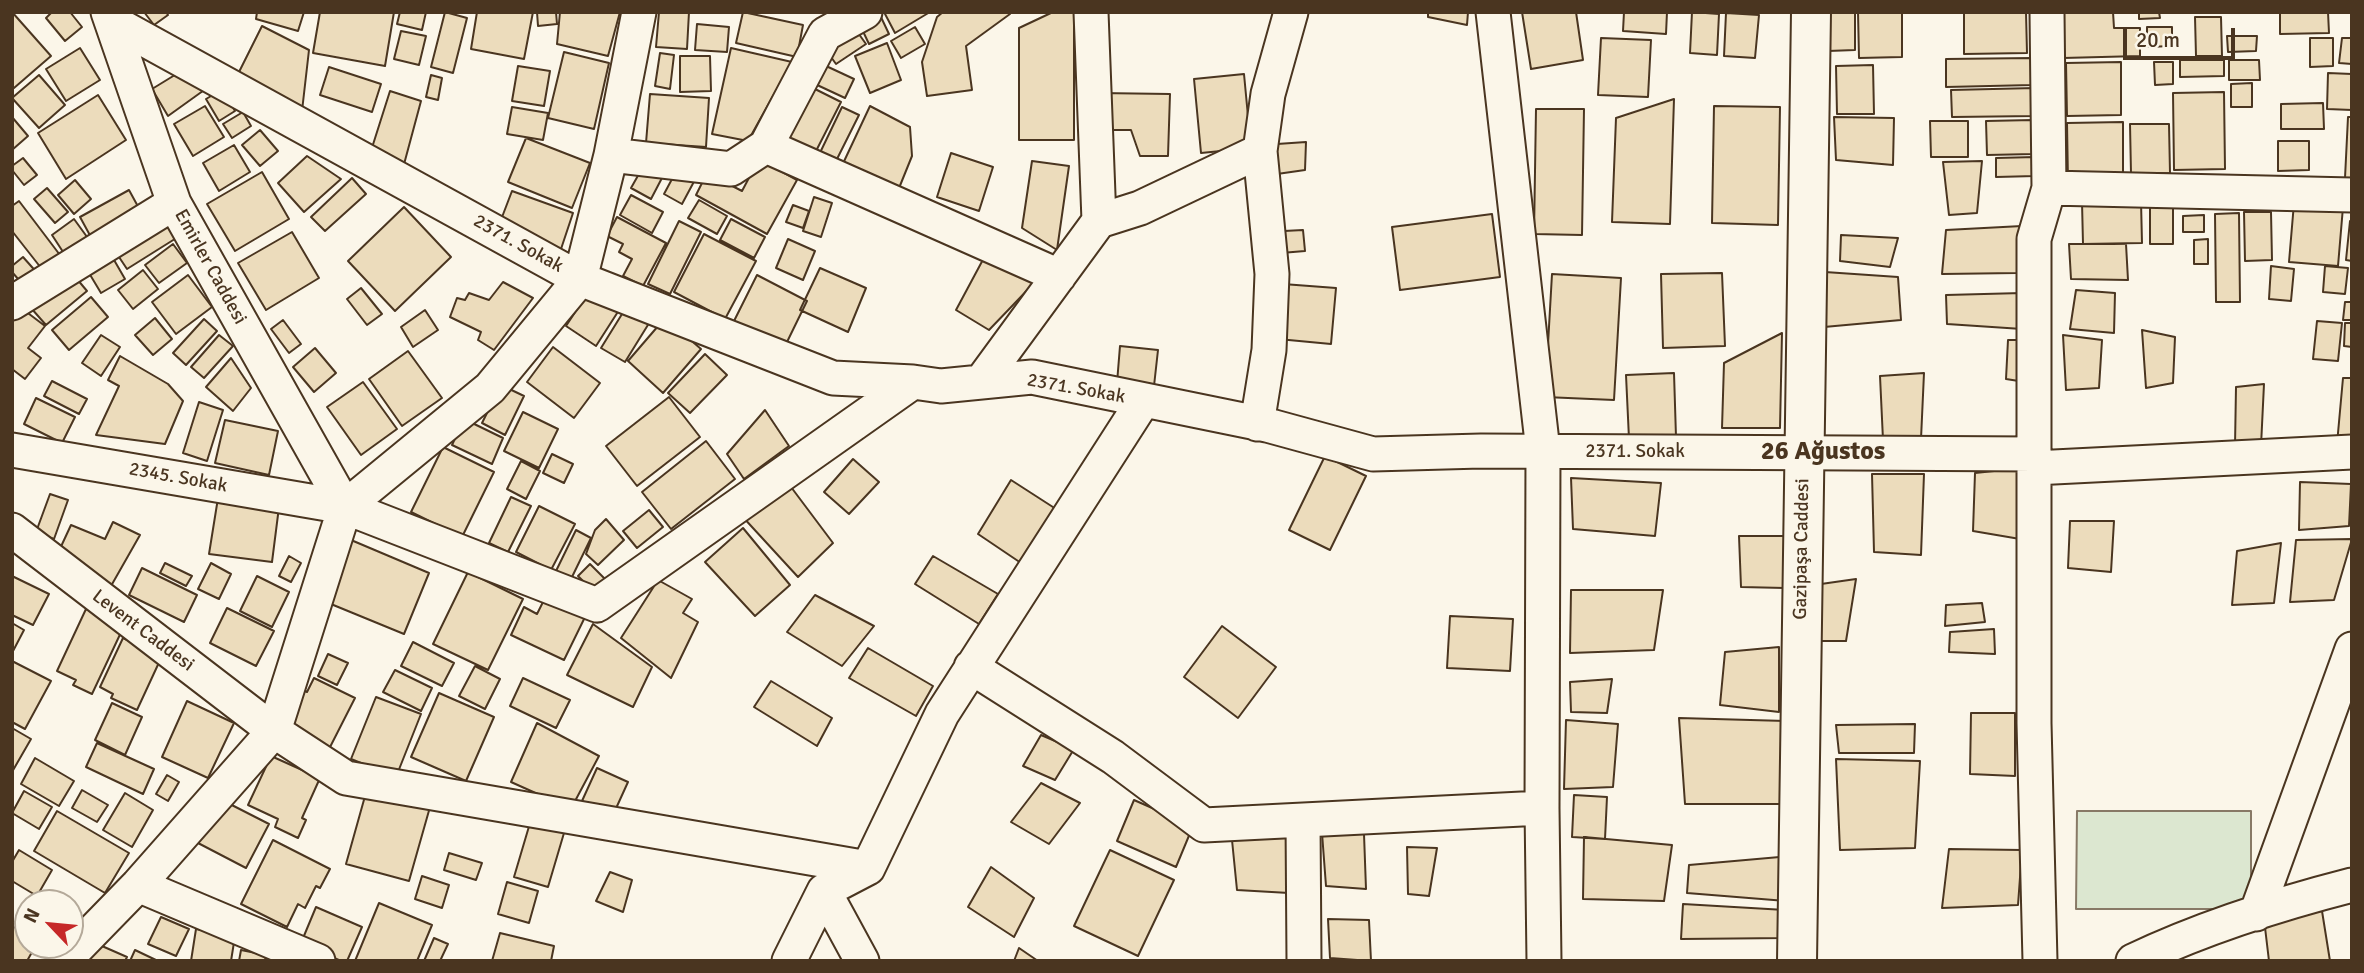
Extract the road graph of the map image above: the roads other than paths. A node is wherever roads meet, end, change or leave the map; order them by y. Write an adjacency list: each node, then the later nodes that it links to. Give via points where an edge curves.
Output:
1 (639, 12): 11 (street)
2 (865, 12): 9 (street, via 825,34)
3 (1091, 12): 15 (street)
4 (1291, 12): 10 (street, via 1269,94)
5 (1493, 12): 24 (street)
6 (1811, 12): 26 (street, Gazipaşa Caddesi)
7 (2047, 12): 12 (street)
8 (111, 17): 14 (street, Emirler Caddesi); 17 (street, 2371. Sokak)
9 (766, 146): 11 (street, via 731,169); 16 (street)
10 (1260, 151): 15 (street, via 1140,208); 22 (street, via 1272,274 1269,350)
11 (611, 155): 17 (street)
12 (2049, 188): 13 (street); 27 (street, via 2034,239)
13 (2352, 195)
14 (174, 203): 18 (street); 28 (street, Emirler Caddesi)
15 (1099, 221): 16 (street)
16 (1059, 276): 20 (street)
17 (580, 279): 19 (street, 2371. Sokak, via 833,378); 28 (street, via 490,388)
18 (12, 303)
19 (913, 382): 20 (street, 2371. Sokak, via 941,386); 28 (street, 2345. Sokak, via 597,605)
20 (981, 382): 21 (street, 2371. Sokak, via 1032,377)
21 (1143, 401): 22 (street, 2371. Sokak); 31 (street)
22 (1257, 424): 24 (street, 2371. Sokak, via 1373,454)
23 (12, 450): 28 (street, 2345. Sokak)
24 (1544, 451): 26 (street, 2371. Sokak); 33 (street)
25 (2352, 452): 27 (street, 2371. Sokak)
26 (1803, 453): 27 (street, 2371. Sokak); 46 (street, Gazipaşa Caddesi)
27 (2034, 461): 47 (street)
28 (345, 507): 32 (street)
29 (12, 530): 32 (street, Levent Caddesi)
30 (2352, 649): 39 (street)
31 (971, 667): 34 (street, via 1113,757 1204,825); 35 (street, via 942,714)
32 (274, 731): 35 (street, Levent Caddesi, via 346,778); 36 (street)
33 (1542, 808): 34 (street); 45 (street)
34 (1303, 820): 44 (street)
35 (868, 868): 38 (street)
36 (138, 885): 40 (street); 41 (street)
37 (2352, 885): 39 (street)
38 (824, 891): 42 (street); 43 (street)
39 (2256, 914): 48 (street)
40 (64, 961)
41 (318, 961)
42 (789, 961)
43 (863, 961)
44 (1304, 961)
45 (1544, 961)
46 (1797, 961)
47 (2040, 961)
48 (2133, 961)

